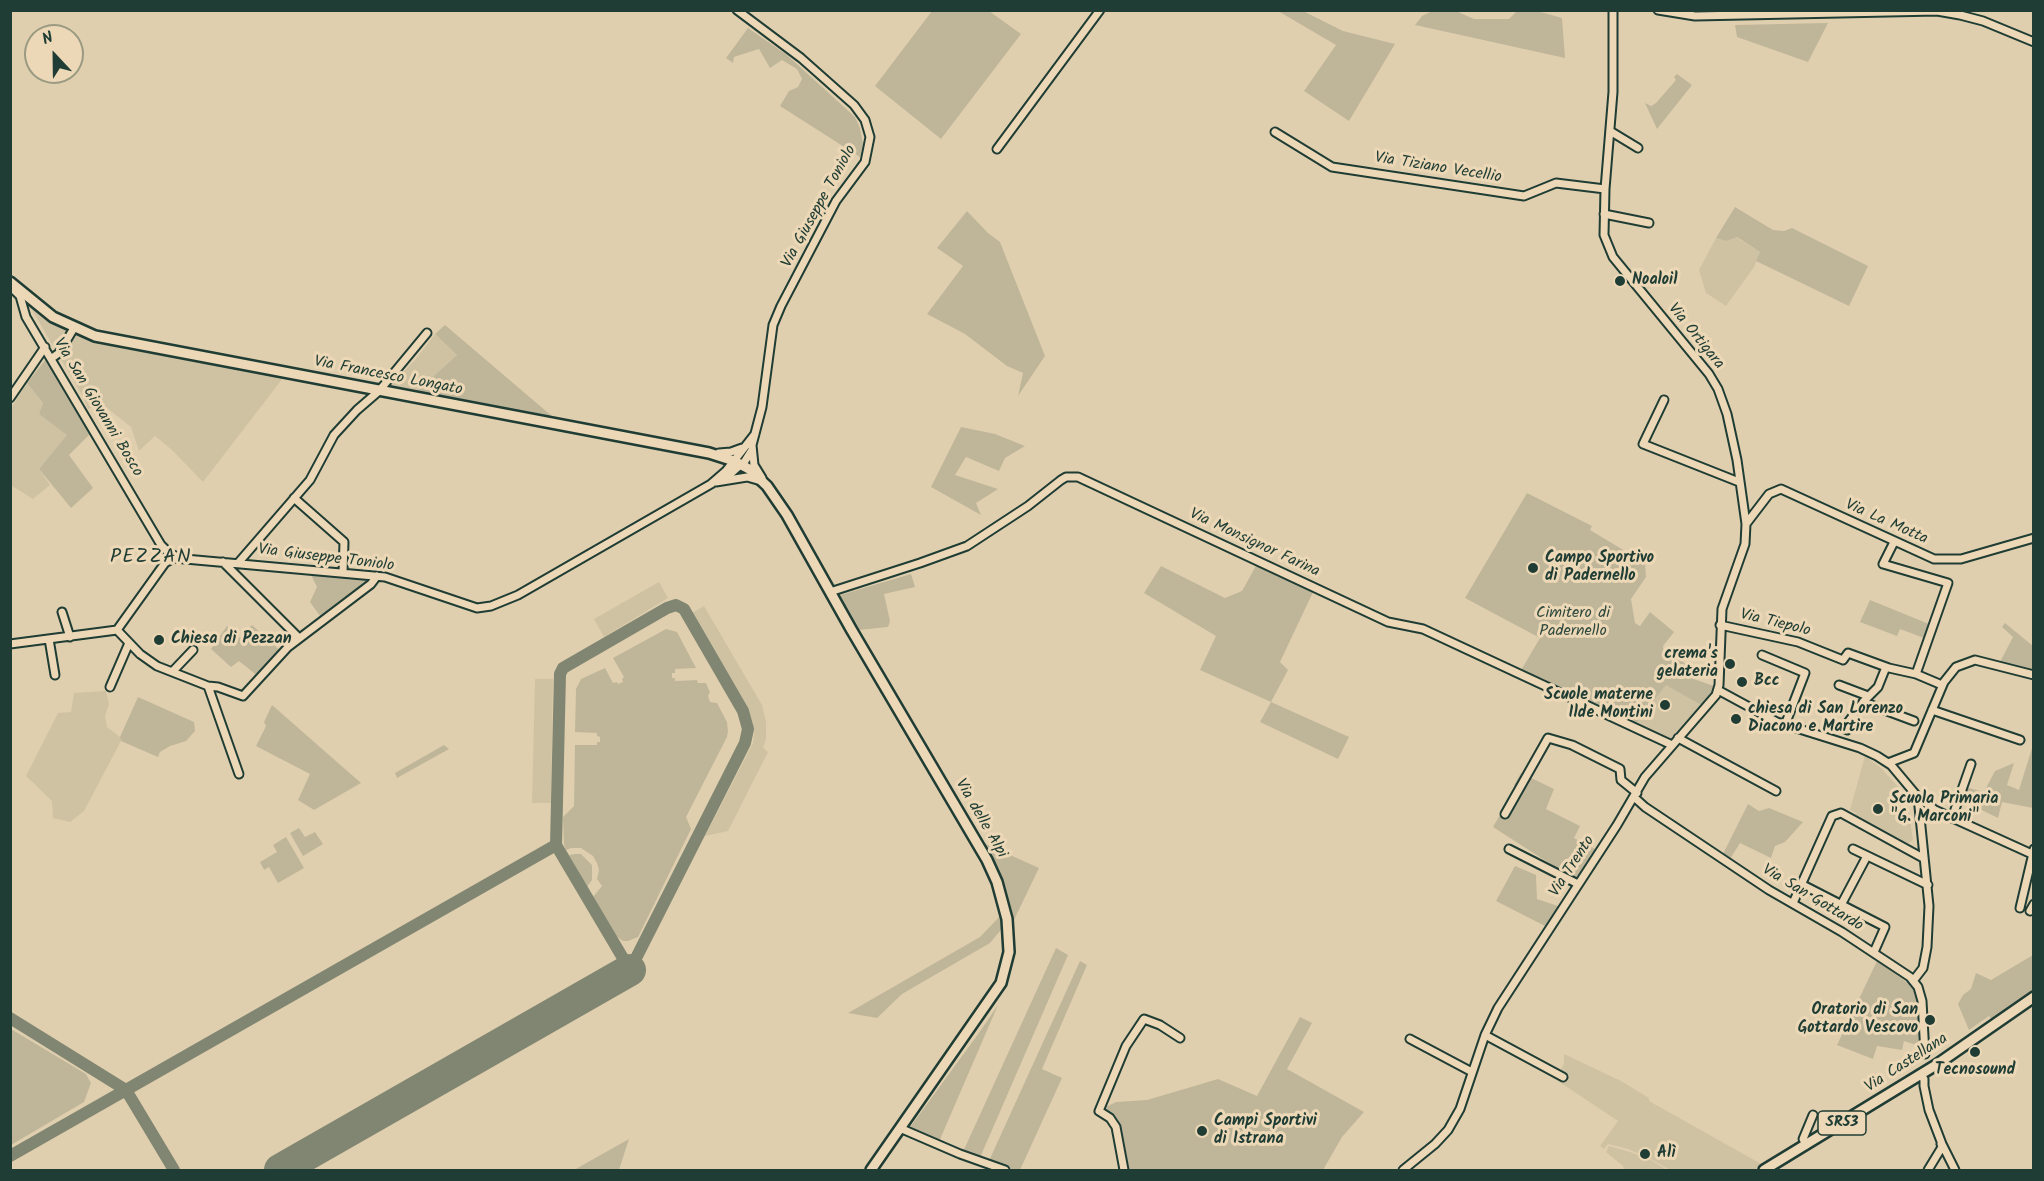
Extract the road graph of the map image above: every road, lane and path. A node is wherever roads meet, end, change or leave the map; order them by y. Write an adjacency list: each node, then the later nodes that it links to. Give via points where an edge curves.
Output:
1 (737, 10): 22 (street, Via Giuseppe Toniolo, via 801,58 854,105 865,120 870,137 865,162 836,201 776,317 762,407)
2 (1100, 10): 9 (street)
3 (1613, 10): 6 (street, Via Ortigara)
4 (1658, 10): 5 (street, via 1695,16 1937,11 1983,21)
5 (2034, 42)
6 (1610, 131): 8 (street); 10 (street, Via Ortigara)
7 (1275, 132): 10 (street, Via Tiziano Vecellio, via 1332,166 1524,196 1556,183)
8 (1638, 148)
9 (997, 149)
10 (1605, 189): 11 (street, Via Ortigara)
11 (1604, 214): 12 (street); 28 (street, Via Ortigara, via 1604,235 1614,258 1718,389 1735,447)
12 (1649, 223)
13 (10, 282): 15 (main road, Via Francesco Longato, via 53,317)
14 (10, 287): 17 (street, Via San Giovanni Bosco, via 20,296 26,317)
15 (74, 328): 18 (street); 19 (main road, Via Francesco Longato, via 120,341)
16 (428, 333): 19 (street)
17 (45, 347): 18 (street, Via San Giovanni Bosco); 20 (street)
18 (52, 358): 35 (street, Via San Giovanni Bosco)
19 (379, 391): 23 (main road, Via Francesco Longato); 31 (street, via 334,435 310,480)
20 (10, 398)
21 (1664, 400): 28 (street, via 1643,444)
22 (748, 448): 23 (street); 25 (street, Via Giuseppe Toniolo); 30 (street)
23 (709, 453): 24 (main road, Via Francesco Longato)
24 (722, 457): 25 (main road, Via Francesco Longato); 26 (street)
25 (737, 463): 26 (street, Via Giuseppe Toniolo); 27 (street); 30 (main road, Via Francesco Longato)
26 (728, 470): 29 (street, Via Giuseppe Toniolo)
27 (721, 481): 29 (street, Via Giuseppe Toniolo); 30 (street, Via Giuseppe Toniolo, via 747,477)
28 (1739, 482): 32 (street, Via Ortigara)
29 (711, 484): 39 (street, Via Giuseppe Toniolo, via 518,595 491,606 477,608)
30 (767, 486): 40 (main road, Via delle Alpi)
31 (294, 498): 37 (street); 38 (street, via 344,542)
32 (1746, 524): 34 (street, Via La Motta, via 1769,494 1781,489); 42 (street, Via Ortigara, via 1745,544)
33 (2034, 538): 34 (street, Via La Motta, via 1960,559 1934,559)
34 (1894, 543): 53 (street, via 1883,564 1948,583)
35 (165, 553): 36 (street, Via Giuseppe Toniolo); 43 (street, via 162,567)
36 (223, 562): 37 (street, Via Giuseppe Toniolo); 45 (street)
37 (239, 562): 38 (street, Via Giuseppe Toniolo)
38 (343, 573): 39 (street, Via Giuseppe Toniolo)
39 (377, 576): 45 (street)
40 (830, 592): 68 (street, Via Monsignor Farina, via 967,546 1060,480 1078,477 1388,622 1423,629); 101 (main road, Via delle Alpi, via 987,860 1006,919 1009,952 1001,983)
41 (62, 612): 44 (street)
42 (1720, 625): 51 (street, Via Tiepolo, via 1798,642 1843,660 1848,653); 60 (street, Via Ortigara)
43 (117, 630): 44 (street); 47 (street)
44 (70, 637): 46 (street)
45 (299, 638): 58 (street, via 243,696)
46 (48, 639): 48 (street); 54 (street)
47 (129, 643): 52 (street, via 158,666); 59 (street)
48 (10, 644)
49 (193, 650): 52 (street)
50 (1762, 655): 64 (street, via 1805,673)
51 (1886, 667): 53 (street, Via Tiepolo); 61 (street, via 1878,687)
52 (172, 671): 58 (street)
53 (1916, 674): 57 (street, Via Tiepolo)
54 (55, 675)
55 (2034, 675): 57 (street, via 1975,660 1956,667)
56 (1839, 685): 61 (street)
57 (1942, 685): 62 (street)
58 (208, 686): 71 (street)
59 (110, 687)
60 (1718, 690): 64 (street); 66 (street, Via Trento)
61 (1866, 699): 63 (street); 65 (street)
62 (1932, 710): 67 (street); 69 (street, via 1914,753)
63 (1914, 721)
64 (1785, 725): 69 (street, via 1860,748)
65 (1847, 730)
66 (1678, 738): 68 (street, Via Trento); 72 (street)
67 (2020, 740)
68 (1672, 745): 73 (street, Via Trento)
69 (1888, 763): 74 (street)
70 (1971, 764): 76 (street)
71 (239, 774)
72 (1776, 791)
73 (1635, 795): 75 (street, Via San Gottardo, via 1621,780 1620,769 1572,745 1548,738); 82 (street, Via Trento); 85 (street, Via San Gottardo, via 1645,807)
74 (1918, 797): 76 (street); 81 (street)
75 (1505, 813)
76 (1952, 818): 79 (street)
77 (1509, 849): 82 (street)
78 (1853, 849): 80 (street)
79 (2033, 853): 87 (street)
80 (1867, 856): 84 (street); 86 (street)
81 (1923, 858): 83 (street, via 1841,813 1832,816); 84 (street)
82 (1578, 884): 91 (street, Via Trento, via 1498,1008)
83 (1801, 884): 85 (street); 86 (street)
84 (1928, 885): 89 (street, via 1927,946 1923,968)
85 (1792, 903): 88 (street, Via San Gottardo)
86 (1841, 905): 88 (street, via 1885,927)
87 (2020, 908)
88 (1874, 952): 89 (street, Via San Gottardo)
89 (1913, 981): 94 (street, via 1922,1001)
90 (2034, 997): 95 (main road, Via Castellana / SR53)
91 (1485, 1035): 96 (street, Via Trento); 98 (street)
92 (1180, 1038): 107 (street, via 1144,1019 1126,1046 1099,1111 1116,1126)
93 (1410, 1039): 96 (street)
94 (1925, 1054)
95 (1936, 1065): 97 (main road, Via Castellana / SR53); 99 (street)
96 (1472, 1072): 104 (street, Via Trento, via 1455,1119 1442,1138)
97 (1920, 1075): 99 (street); 103 (main road, Via Castellana / SR53)
98 (1563, 1077)
99 (1924, 1086): 102 (street)
100 (1813, 1115): 103 (street, via 1803,1139)
101 (902, 1129): 105 (main road, Via delle Alpi); 106 (street)
102 (1941, 1142): 110 (street, via 1942,1147); 111 (street)
103 (1806, 1145): 109 (main road, Via Castellana / SR53)
104 (1404, 1169): 108 (street)
105 (871, 1170)
106 (1005, 1170)
107 (1125, 1170)
108 (1414, 1170)
109 (1764, 1170)
110 (1928, 1170)
111 (1955, 1170)

